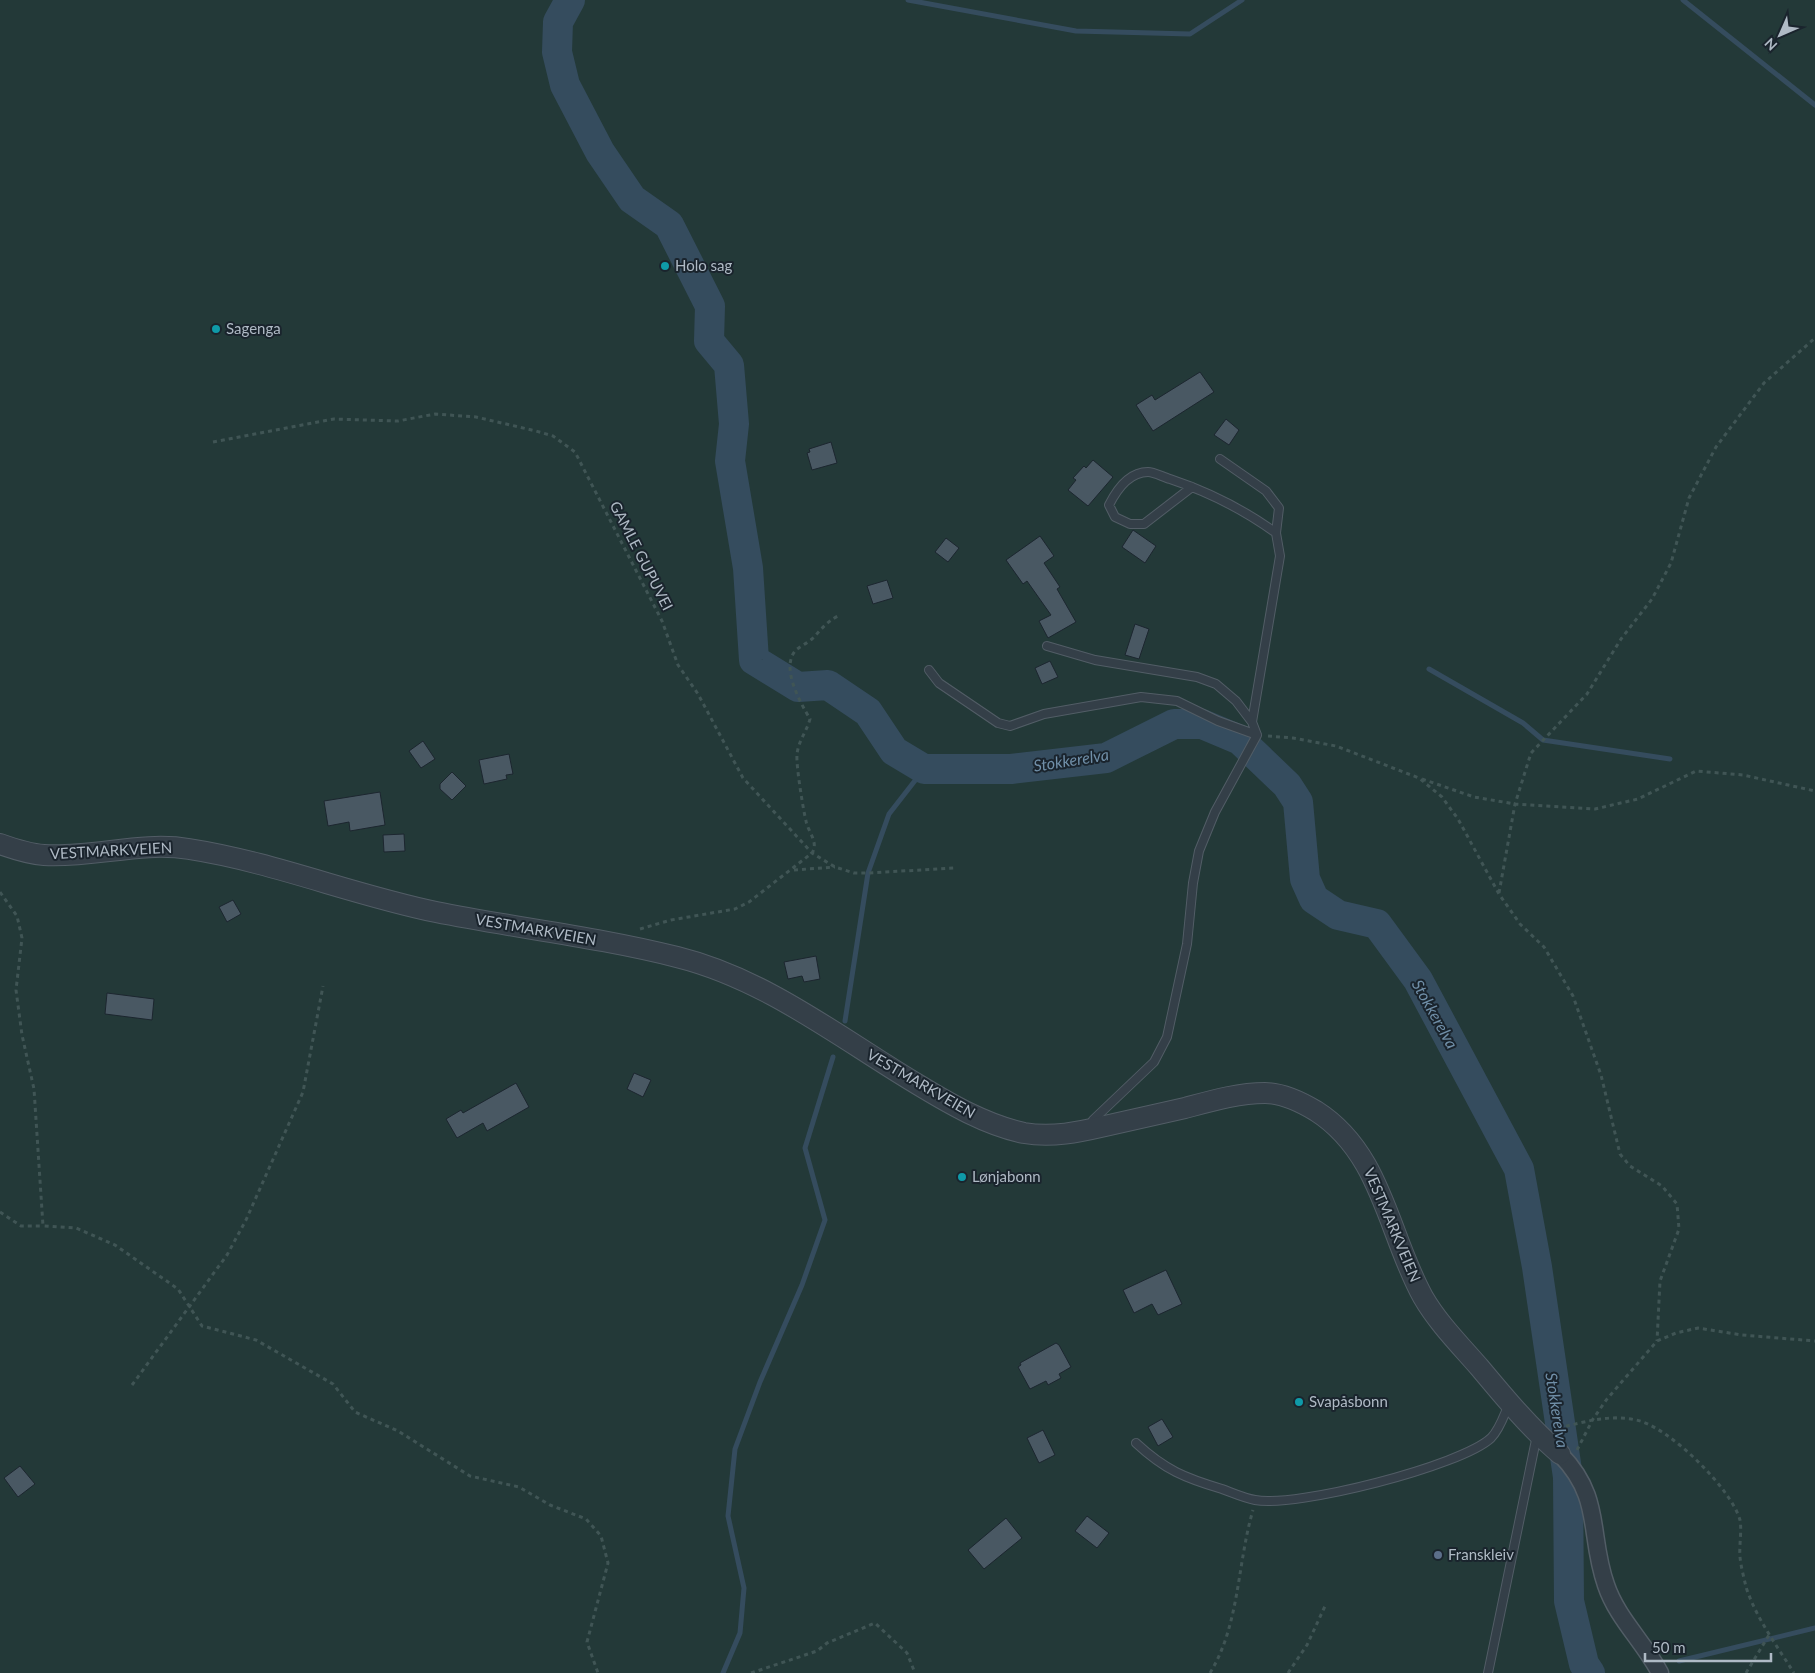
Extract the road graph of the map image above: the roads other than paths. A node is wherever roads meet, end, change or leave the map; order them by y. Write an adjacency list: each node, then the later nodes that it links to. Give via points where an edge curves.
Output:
1 (1220, 459): 3 (lane, via 1266,491 1279,508)
2 (1192, 487): 2 (lane, via 1148,472 1129,479 1116,491 1109,505 1115,517 1130,524 1144,524); 3 (lane, via 1252,515)
3 (1276, 533): 6 (lane, via 1280,556)
4 (1047, 646): 6 (lane, via 1095,660 1197,677 1216,684 1236,701)
5 (929, 670): 7 (lane, via 939,683 998,723 1010,726 1044,714 1141,697 1177,701 1218,721)
6 (1252, 722): 7 (lane)
7 (1258, 735): 9 (lane, via 1215,812 1200,851 1193,883 1187,944 1167,1037 1154,1062 1093,1120)
8 (0, 844): 9 (street, VESTMARKVEIEN, via 44,855 141,847 185,848 250,861 432,911 680,957 757,986 946,1101 986,1120 1023,1132 1052,1135)
9 (1088, 1130): 10 (street, VESTMARKVEIEN, via 1234,1095 1268,1093 1289,1097 1312,1109 1334,1124 1354,1145 1375,1180 1409,1271 1426,1301 1443,1326)
10 (1510, 1402): 11 (street, VESTMARKVEIEN); 12 (lane, via 1491,1438 1470,1451 1368,1486 1289,1499 1256,1500 1182,1477 1153,1459)
11 (1537, 1433): 13 (street, VESTMARKVEIEN); 14 (lane)
12 (1136, 1443)
13 (1565, 1459): 15 (street, VESTMARKVEIEN, via 1584,1485 1591,1503 1598,1549 1616,1608)
14 (1488, 1673)
15 (1660, 1673)

